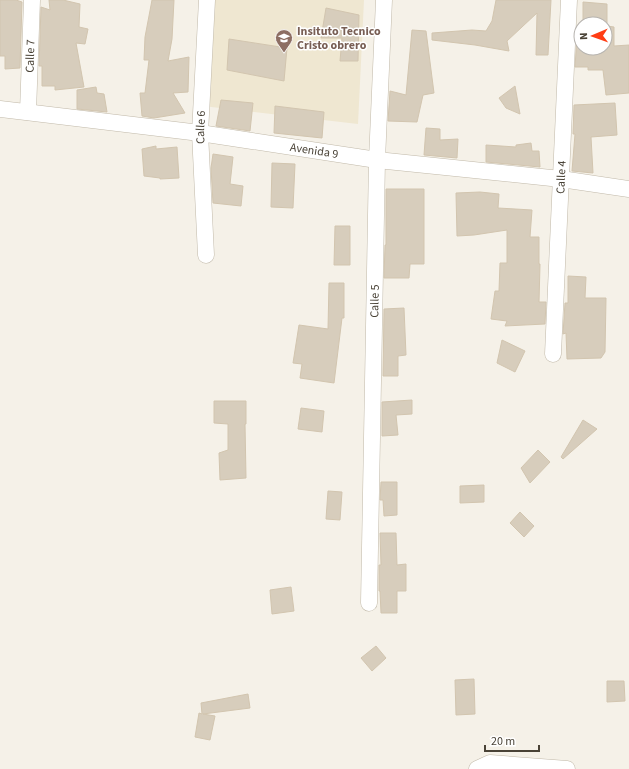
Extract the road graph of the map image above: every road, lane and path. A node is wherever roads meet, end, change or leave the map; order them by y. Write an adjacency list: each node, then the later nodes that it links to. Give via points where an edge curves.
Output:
1 (32, 0): 6 (street, Calle 7)
2 (206, 0): 7 (street, Calle 6)
3 (384, 0): 8 (street, Calle 5)
4 (569, 0): 9 (street, Calle 4)
5 (0, 109): 6 (street, Avenida 9)
6 (28, 112): 7 (street, Avenida 9)
7 (200, 133): 8 (street, Avenida 9); 11 (street, Calle 6)
8 (377, 160): 9 (street, Avenida 9); 13 (street, Calle 5)
9 (561, 179): 10 (street, Avenida 9); 12 (street, Calle 4)
10 (629, 189)
11 (206, 255)
12 (553, 354)
13 (369, 603)
14 (477, 769): 15 (street, via 490,763)
15 (566, 769)

